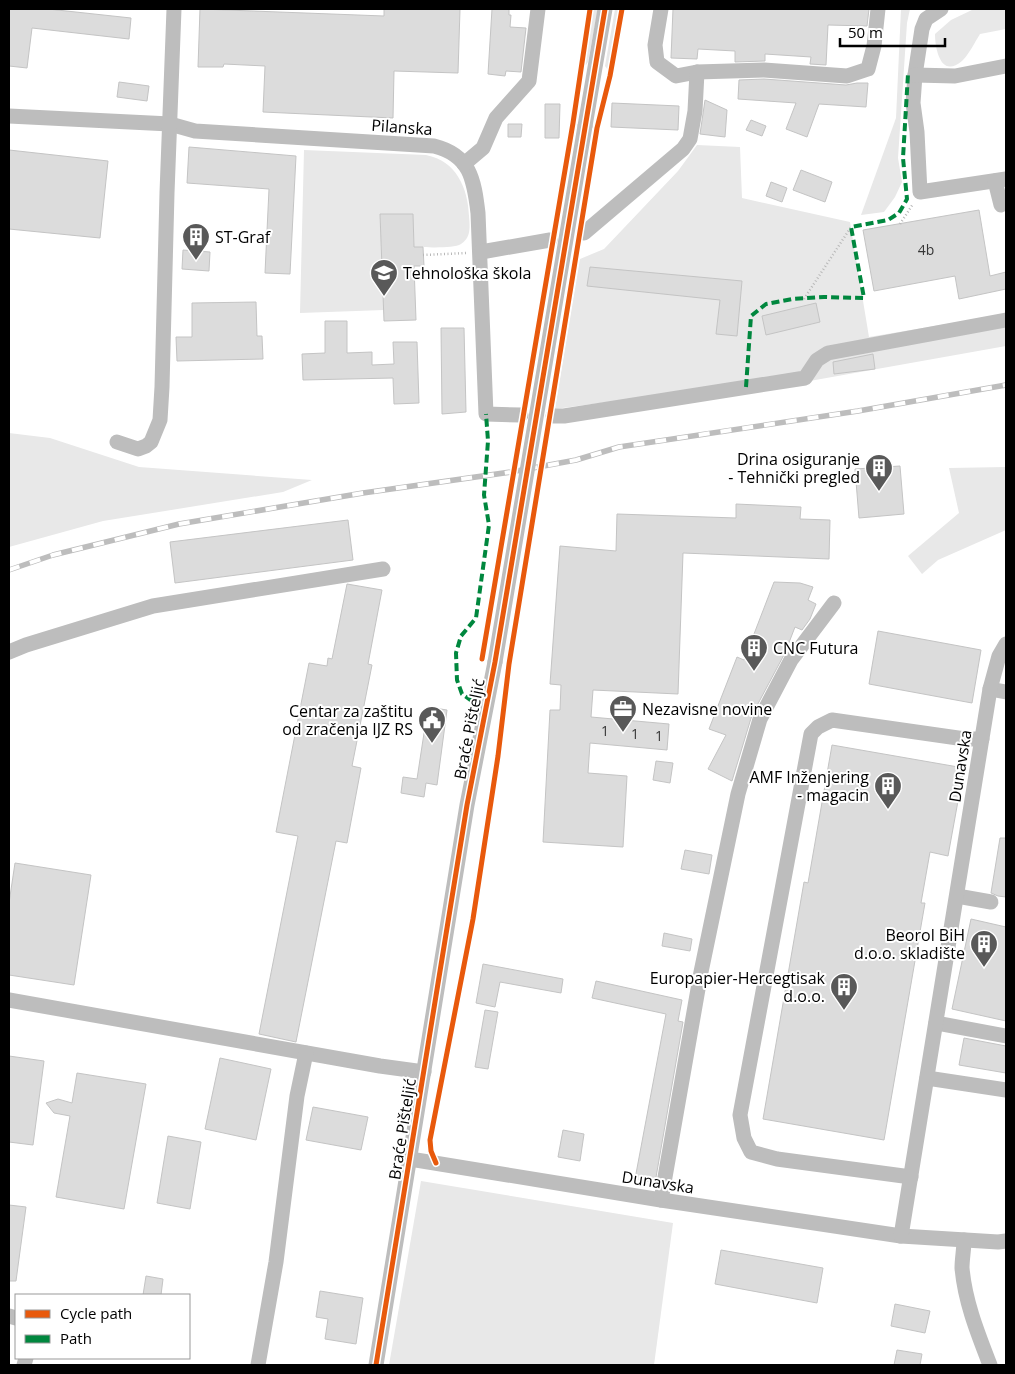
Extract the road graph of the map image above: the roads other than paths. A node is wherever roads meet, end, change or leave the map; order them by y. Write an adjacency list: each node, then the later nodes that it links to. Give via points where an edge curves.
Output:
1 (174, 9): 11 (street)
2 (538, 9): 12 (street, via 529,81 496,118 483,148)
3 (605, 9): 35 (street, Braće Pišteljić, bridge)
4 (661, 9): 8 (street, via 657,62 676,76)
5 (878, 9): 8 (street, via 868,69 848,76 764,70)
6 (941, 9): 9 (street, via 926,19 922,29)
7 (1006, 66): 9 (street, via 955,76)
8 (697, 72): 15 (street, via 695,111 690,139 684,149)
9 (915, 75): 13 (street, via 913,103 920,192)
10 (9, 116): 11 (street, Pilanska)
11 (170, 124): 12 (street, Pilanska, via 195,131 434,146 456,154); 21 (street, via 160,420 151,442 146,446 138,449)
12 (464, 164): 17 (street, via 477,199)
13 (1001, 180): 14 (street)
14 (1001, 205)
15 (584, 234)
16 (550, 240): 17 (street)
17 (481, 252): 19 (street, via 486,414)
18 (1006, 320): 20 (street, via 828,353 817,360 805,378)
19 (521, 415)
20 (553, 416)
21 (117, 442)
22 (382, 569): 25 (street, via 152,606)
23 (834, 603): 40 (street, via 791,660 760,719 738,794 701,972)
24 (1006, 644): 26 (street, Dunavska, via 999,656)
25 (9, 652)
26 (990, 689): 27 (street); 28 (street, Dunavska)
27 (1006, 692)
28 (982, 739): 29 (street, Dunavska); 39 (street, via 832,720 811,734 740,1115 744,1138 751,1152 777,1159)
29 (957, 896): 30 (street); 32 (street, Dunavska)
30 (990, 902)
31 (9, 1000): 34 (street)
32 (936, 1023): 33 (street); 36 (street, Dunavska)
33 (1006, 1036)
34 (306, 1053): 35 (street); 44 (street)
35 (424, 1072): 38 (street, Braće Pišteljić)
36 (927, 1078): 37 (street); 39 (street, Dunavska)
37 (1006, 1090)
38 (410, 1159): 40 (street, Dunavska); 45 (street, Braće Pišteljić)
39 (912, 1177): 41 (street, Dunavska)
40 (660, 1200): 41 (street, Dunavska)
41 (901, 1236): 42 (street, Dunavska)
42 (964, 1240): 43 (street, Dunavska); 46 (street, via 962,1266 966,1294)
43 (1006, 1241)
44 (258, 1365)
45 (376, 1365)
46 (990, 1365)

